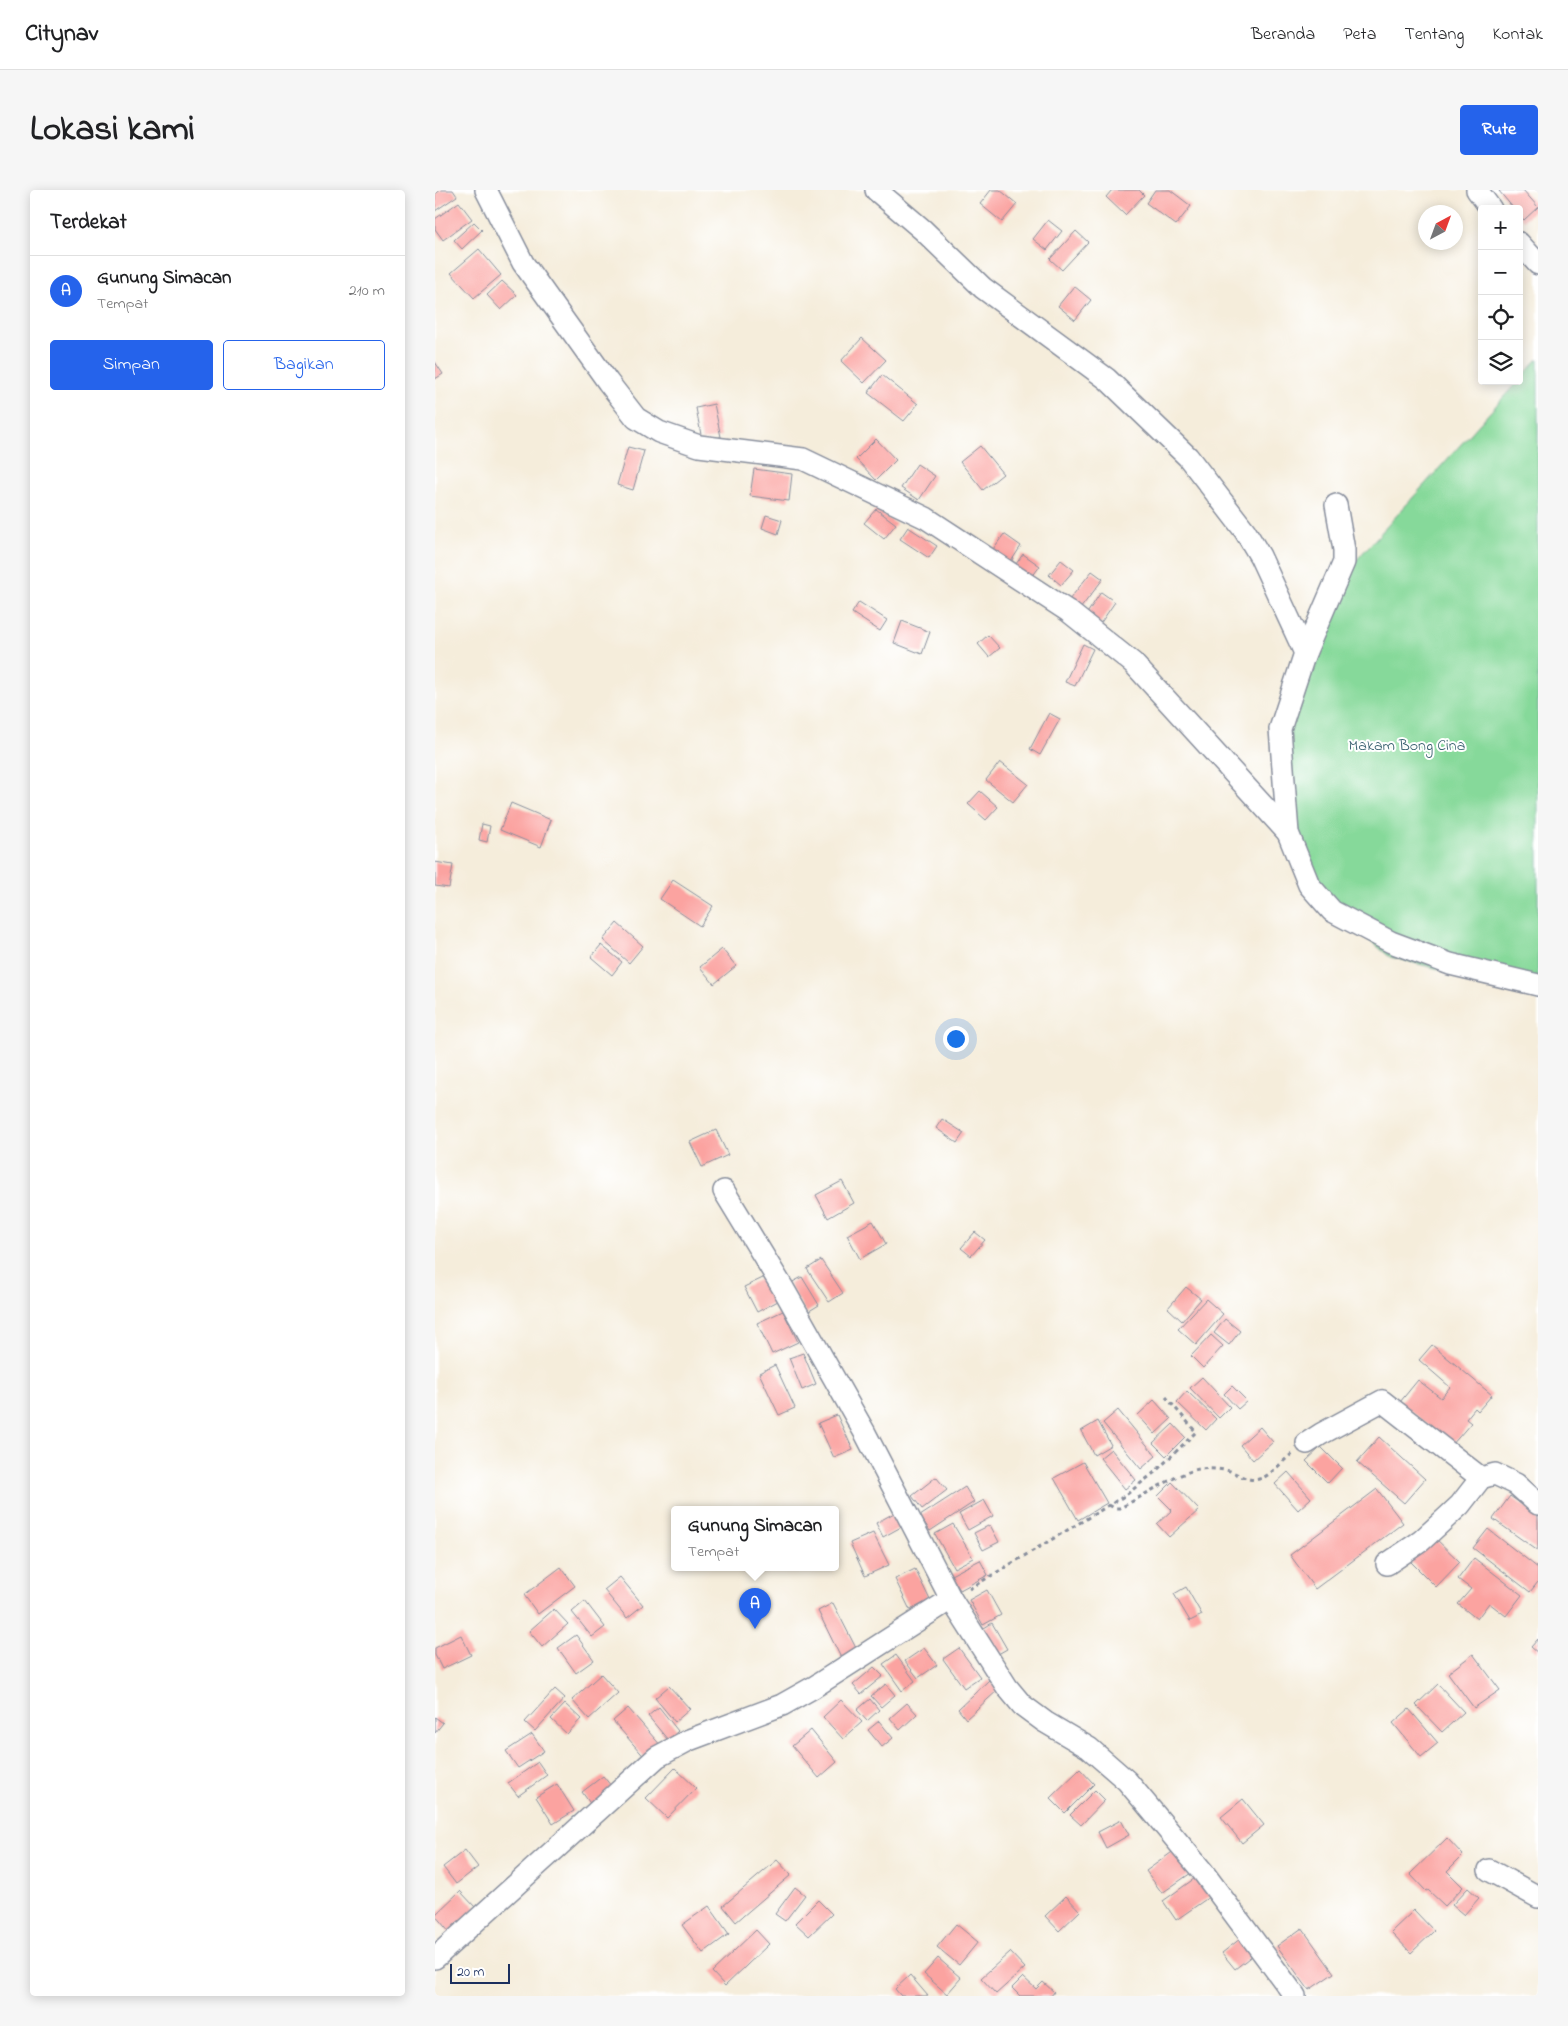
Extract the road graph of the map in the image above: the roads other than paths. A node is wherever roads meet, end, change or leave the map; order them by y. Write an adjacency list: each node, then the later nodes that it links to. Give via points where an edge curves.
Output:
1 (485, 190): 9 (street, via 523,263 636,418 659,432 699,446 803,459 926,518 1068,611 1133,663)
2 (876, 190): 8 (street, via 983,288 1107,379 1188,457 1225,503 1255,548)
3 (1477, 190): 4 (street)
4 (1488, 205)
5 (1523, 247): 6 (street)
6 (1538, 264)
7 (1336, 505): 8 (street, via 1344,562)
8 (1305, 653): 9 (street, via 1280,729)
9 (1287, 832): 10 (street, via 1309,885 1332,911 1391,942 1450,964)
10 (1538, 985)
11 (724, 1191): 16 (street, via 865,1433)
12 (1307, 1443): 13 (street, via 1382,1401)
13 (1481, 1478): 14 (street, via 1495,1474 1516,1484); 15 (street, via 1460,1504 1421,1541)
14 (1538, 1504)
15 (1387, 1564)
16 (951, 1598): 19 (street, via 782,1705 689,1740 657,1757); 20 (street, via 1007,1687 1022,1705 1089,1748 1127,1781 1203,1872)
17 (1489, 1870): 18 (street)
18 (1538, 1897)
19 (435, 1958)
20 (1295, 1996)

